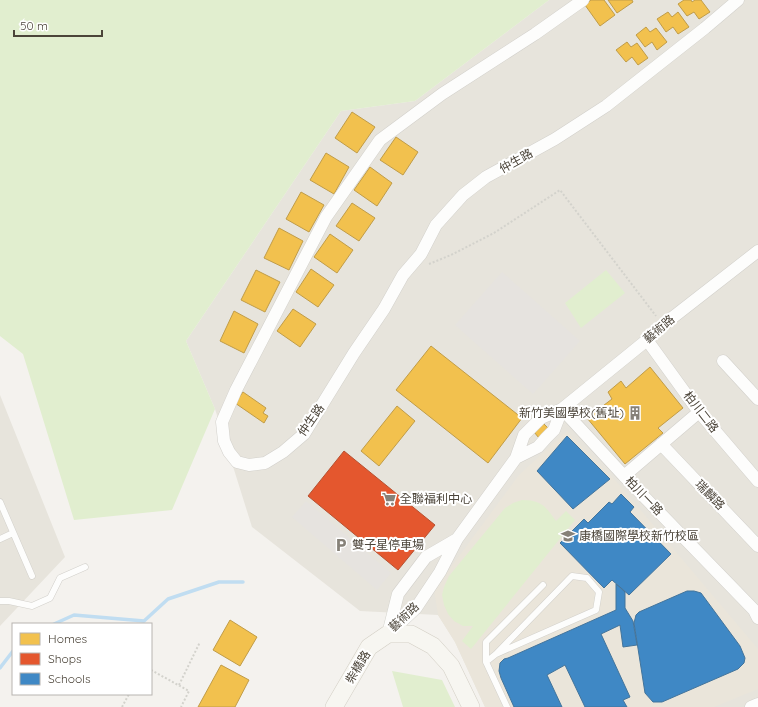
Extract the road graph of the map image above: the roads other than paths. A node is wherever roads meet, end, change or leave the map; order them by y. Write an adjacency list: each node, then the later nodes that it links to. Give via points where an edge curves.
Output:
1 (583, 0): 2 (street, 仲生路, via 442,94 380,140 326,217 236,390 222,422 224,441 237,462 249,465 265,463 304,434 403,275 421,254 436,225 462,195 486,177 555,139 606,106)
2 (738, 0)
3 (758, 251): 4 (street, 藝術路)
4 (647, 340): 7 (street, 藝術路); 8 (street, 柏川二路)
5 (723, 360): 6 (street)
6 (758, 399)
7 (562, 409): 10 (street, 藝術路, via 554,430 538,446); 10 (street, 藝術路, via 542,418 524,435); 11 (street, 柏川一路)
8 (699, 412): 9 (street); 12 (street, 柏川二路)
9 (661, 444): 11 (street); 17 (street, 瑞麟路)
10 (516, 458): 16 (street, 藝術路)
11 (624, 476): 22 (street, 柏川一路, via 754,610)
12 (758, 481)
13 (0, 502): 14 (lane)
14 (13, 533): 15 (lane); 19 (lane)
15 (0, 539)
16 (457, 539): 23 (street, 藝術路, via 440,572 416,608); 23 (street, 藝術路, via 426,558 398,594)
17 (758, 546)
18 (85, 567): 21 (lane, via 60,578 50,598 32,606 10,600)
19 (32, 576)
20 (543, 585): 25 (lane, via 486,642)
21 (0, 601)
22 (758, 618)
23 (388, 634): 27 (main road, 柴橋路, via 369,647); 28 (main road, via 411,634 433,646 451,666)
24 (496, 654): 24 (lane, via 596,610 600,592 587,578 572,576); 25 (lane)
25 (486, 662): 29 (lane)
26 (758, 704): 30 (street)
27 (334, 707)
28 (471, 707)
29 (507, 707)
30 (750, 707)

